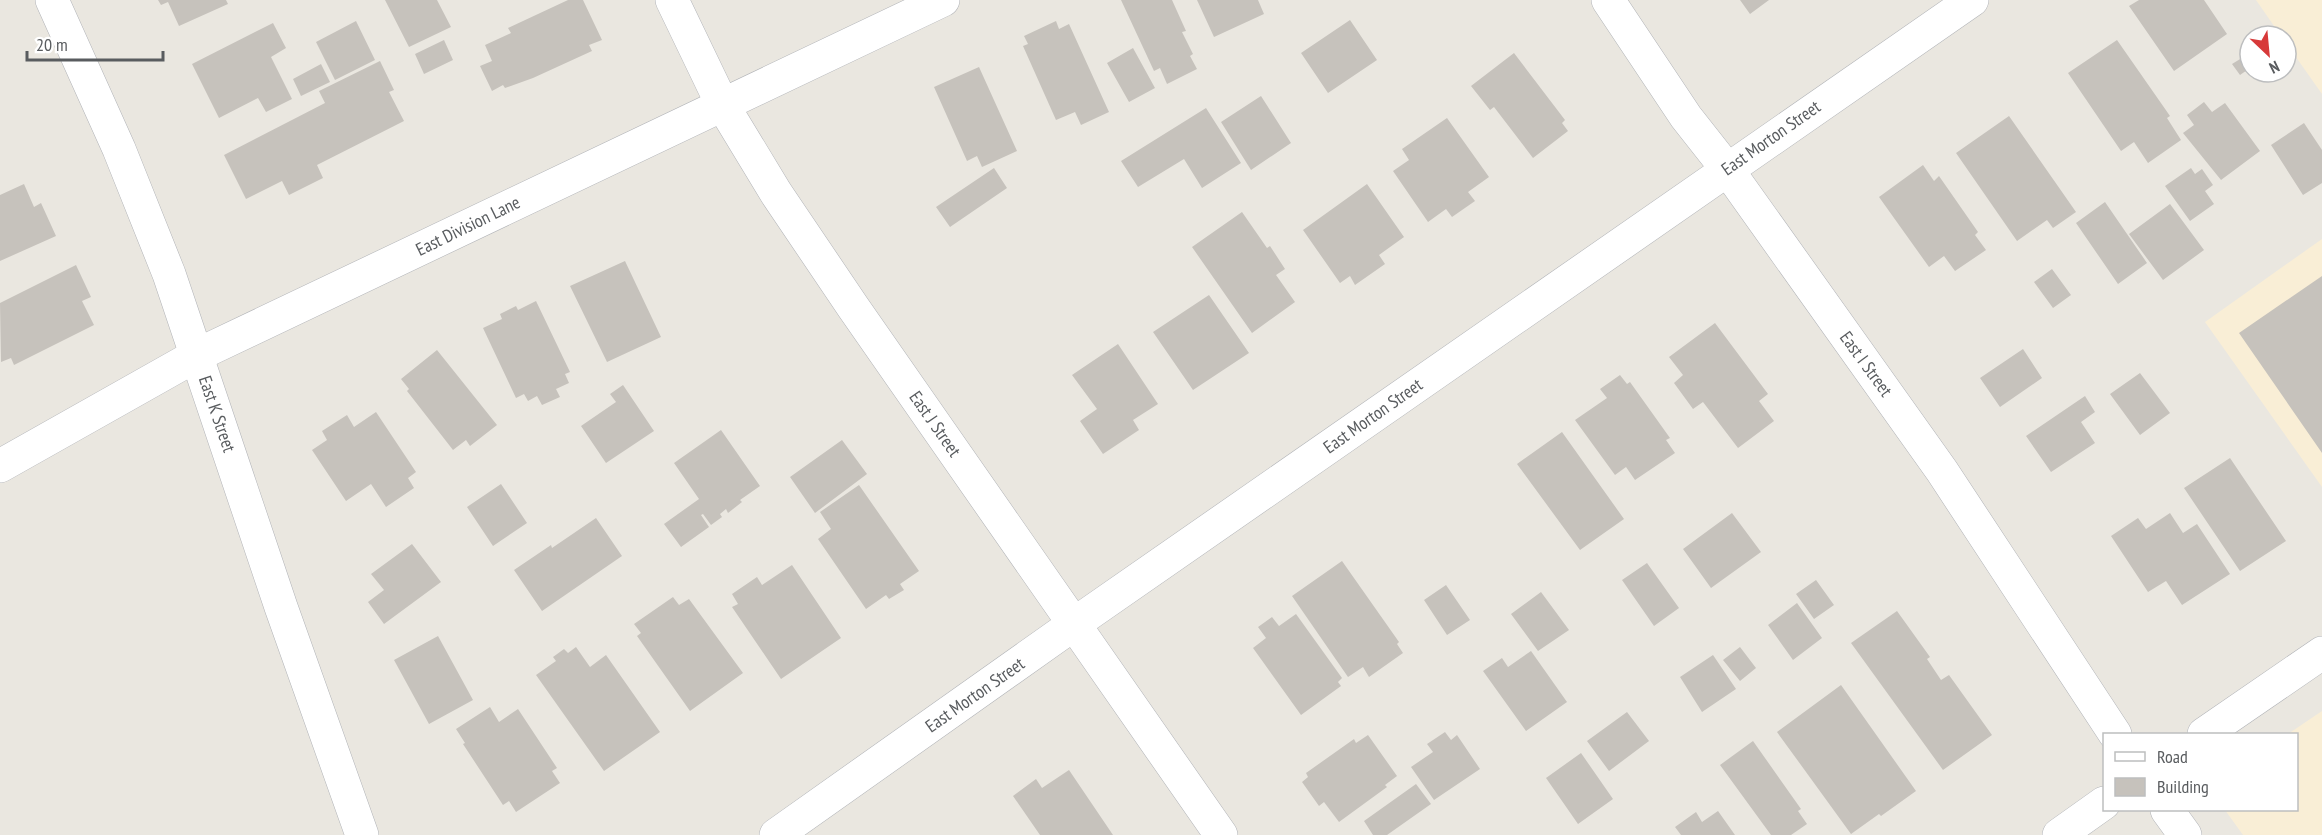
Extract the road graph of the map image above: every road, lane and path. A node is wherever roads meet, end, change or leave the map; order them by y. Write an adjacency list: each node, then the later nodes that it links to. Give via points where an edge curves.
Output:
1 (51, 0): 8 (street, East K Street, via 119,148)
2 (672, 0): 6 (street, East J Street)
3 (943, 0): 6 (street, East Division Lane)
4 (1608, 0): 7 (street, East I Street, via 1686,117)
5 (1972, 0): 7 (street, East Morton Street)
6 (722, 104): 8 (street, East Division Lane); 10 (street, East J Street, via 776,193)
7 (1726, 169): 10 (street, East Morton Street); 12 (street, East I Street, via 1942,471)
8 (197, 355): 9 (street, East Division Lane); 16 (street, East K Street)
9 (0, 466)
10 (1074, 624): 17 (street, East Morton Street); 18 (street, East J Street)
11 (2322, 653): 13 (street)
12 (2114, 733)
13 (2207, 733)
14 (2103, 804): 19 (street)
15 (2168, 811): 20 (street)
16 (362, 835)
17 (776, 835)
18 (1221, 835)
19 (2059, 835)
20 (2185, 835)

